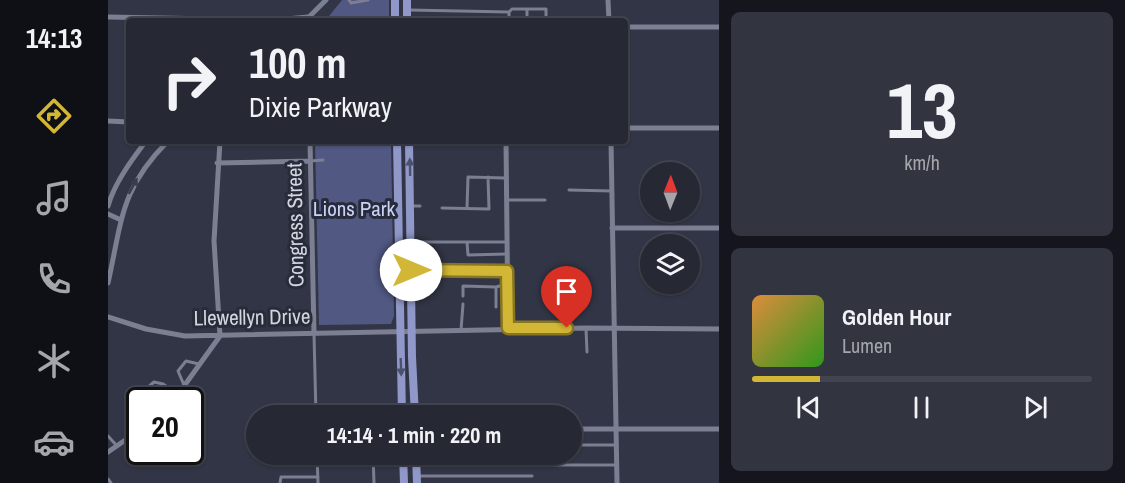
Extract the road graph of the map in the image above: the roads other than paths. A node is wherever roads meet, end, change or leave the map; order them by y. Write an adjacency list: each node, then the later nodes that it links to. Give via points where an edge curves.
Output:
1 (326, 0): 12 (street)
2 (350, 0): 3 (lane)
3 (368, 0)
4 (395, 0): 13 (main road)
5 (407, 0): 8 (main road)
6 (608, 0): 18 (street)
7 (527, 9): 9 (lane); 16 (lane); 17 (lane, via 546,9)
8 (407, 10): 9 (lane); 14 (main road)
9 (509, 12): 15 (lane)
10 (108, 17): 11 (street)
11 (164, 18)
12 (308, 18)
13 (395, 18)
14 (407, 18)
15 (509, 18)
16 (527, 18)
17 (546, 18)
18 (609, 18)
19 (628, 27): 20 (street)
20 (718, 27)
21 (108, 120): 22 (street)
22 (126, 122)
23 (628, 128): 24 (street)
24 (718, 128)
25 (144, 144): 42 (street, via 122,175)
26 (165, 144): 48 (street, one-way to 26, via 134,183)
27 (220, 144): 35 (street)
28 (310, 144): 34 (street, Congress Street)
29 (397, 144): 69 (main road)
30 (410, 144): 43 (main road, one-way to 30)
31 (506, 144): 37 (street)
32 (611, 144): 39 (street)
33 (323, 160): 34 (lane)
34 (310, 161): 35 (street); 71 (street, Congress Street)
35 (218, 163): 72 (street, via 214,241)
36 (488, 177): 37 (lane); 46 (lane, via 468,177); 46 (lane, via 489,209)
37 (507, 178): 40 (street)
38 (569, 190): 39 (lane)
39 (612, 191): 49 (street)
40 (507, 200): 41 (lane); 53 (street)
41 (545, 200)
42 (108, 206)
43 (411, 206): 44 (lane); 51 (main road)
44 (420, 206)
45 (442, 208): 46 (lane)
46 (467, 208)
47 (108, 214): 48 (street)
48 (121, 220): 57 (street)
49 (612, 228): 50 (street); 66 (street)
50 (718, 228)
51 (411, 242): 52 (lane); 55 (main road)
52 (467, 242): 53 (lane); 54 (lane, via 468,255)
53 (507, 242): 54 (street)
54 (507, 254): 56 (street)
55 (411, 270): 56 (lane); 70 (main road)
56 (507, 271): 58 (street)
57 (108, 283)
58 (507, 284): 59 (lane); 65 (street)
59 (496, 287): 60 (lane, via 463,286); 62 (lane)
60 (463, 296)
61 (462, 305): 68 (lane)
62 (496, 307)
63 (108, 317): 72 (street, Llewellyn Drive, via 166,333)
64 (586, 327): 65 (street, Llewellyn Drive); 66 (street, Llewellyn Drive); 73 (lane)
65 (508, 328): 68 (street, Llewellyn Drive)
66 (614, 328): 67 (street, Llewellyn Drive); 81 (street)
67 (718, 329)
68 (461, 330): 70 (street, Llewellyn Drive)
69 (400, 331): 70 (street, Llewellyn Drive); 71 (street, Llewellyn Drive); 79 (main road, one-way to 79)
70 (412, 331): 80 (main road)
71 (314, 333): 72 (street, Llewellyn Drive); 78 (lane, Congress Street)
72 (220, 336): 74 (street)
73 (586, 352)
74 (200, 364): 77 (street); 77 (lane, via 186,361 178,371)
75 (148, 387): 76 (lane, via 154,382)
76 (168, 387)
77 (185, 387)
78 (316, 405)
79 (402, 405)
80 (415, 405)
81 (616, 428): 82 (street); 83 (street); 87 (street)
82 (582, 429)
83 (718, 429)
84 (108, 436): 88 (lane)
85 (126, 440): 88 (street)
86 (582, 445): 87 (lane)
87 (616, 445): 94 (street)
88 (117, 446): 89 (street)
89 (108, 452)
90 (317, 465): 98 (lane)
91 (374, 465): 104 (lane)
92 (404, 465): 105 (main road)
93 (582, 465): 94 (lane)
94 (617, 465): 108 (street)
95 (471, 475): 96 (lane); 100 (lane); 106 (lane)
96 (491, 475): 97 (lane); 107 (lane)
97 (532, 476)
98 (318, 477): 102 (lane, via 281,477); 103 (lane)
99 (108, 479): 101 (lane)
100 (417, 479)
101 (111, 483)
102 (280, 483)
103 (318, 483)
104 (374, 483)
105 (404, 483)
106 (471, 483)
107 (491, 483)
108 (617, 483)

